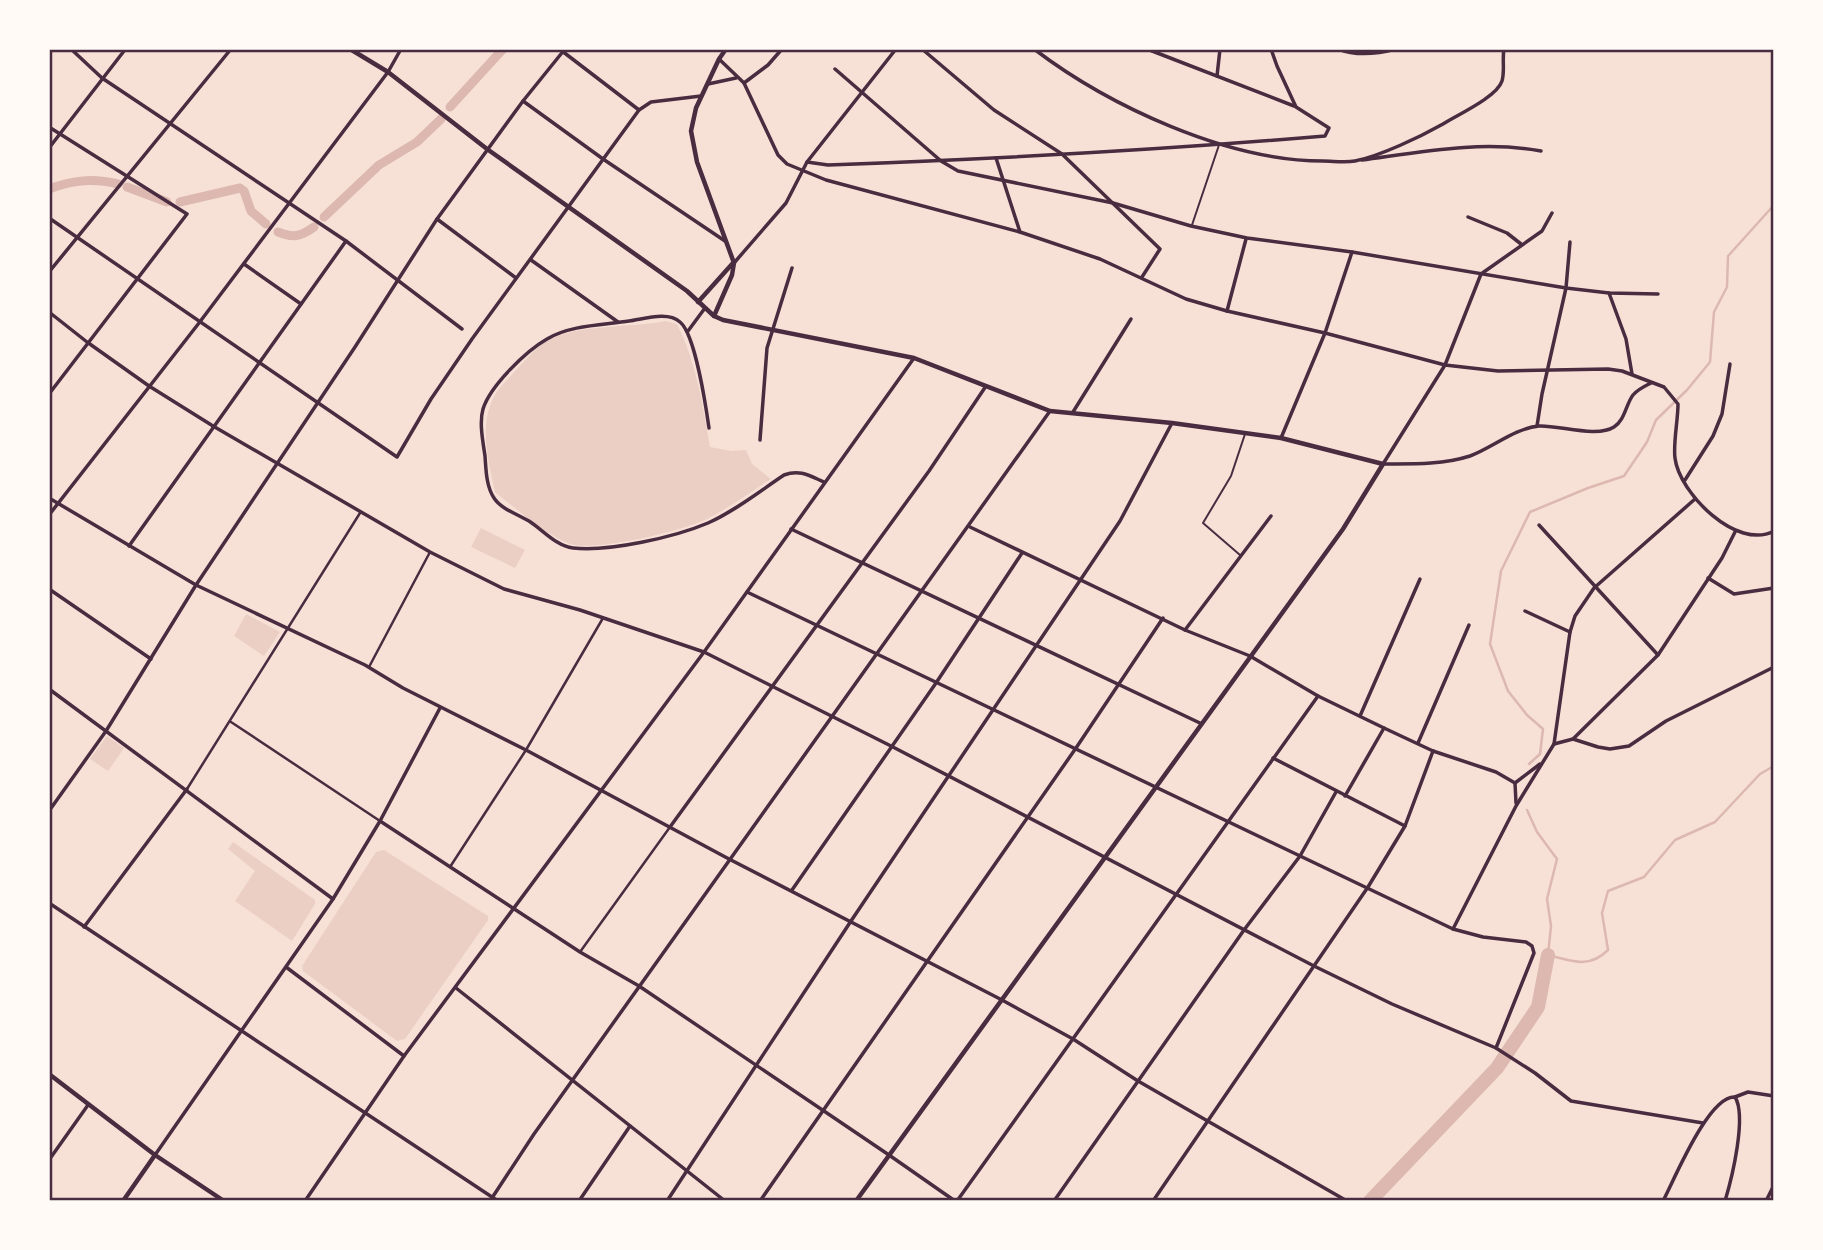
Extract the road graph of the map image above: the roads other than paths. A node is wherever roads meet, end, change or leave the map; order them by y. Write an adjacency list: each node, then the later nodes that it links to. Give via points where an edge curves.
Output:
1 (71, 49): 23 (street)
2 (231, 49): 32 (street)
3 (350, 49): 21 (street)
4 (401, 49): 21 (street)
5 (726, 49): 19 (street)
6 (782, 49): 25 (street)
7 (896, 49): 27 (street)
8 (922, 49): 39 (street, via 994,110)
9 (1034, 49): 35 (street, via 1070,76 1131,108)
10 (1146, 49): 22 (street)
11 (1220, 49): 22 (street)
12 (1271, 49): 30 (street)
13 (1338, 49): 18 (street)
14 (1396, 49): 18 (street, via 1371,54)
15 (1504, 49): 43 (street, via 1504,78 1495,91 1433,129)
16 (563, 50): 29 (street); 31 (street)
17 (124, 51): 23 (street)
18 (1362, 51)
19 (719, 59): 24 (street); 26 (street)
20 (835, 69): 27 (street)
21 (388, 72): 37 (street); 48 (street)
22 (1217, 76): 30 (street)
23 (102, 78): 32 (street); 34 (street)
24 (736, 78): 25 (street); 26 (street)
25 (744, 83): 45 (street, via 778,155)
26 (707, 85): 28 (street)
27 (862, 92): 42 (street); 44 (street)
28 (701, 96): 31 (street, via 651,102); 61 (street, via 691,131 697,162)
29 (523, 101): 37 (street); 41 (street)
30 (1296, 107): 35 (street, via 1325,124 1329,128 1325,136)
31 (639, 110): 41 (street)
32 (171, 122): 46 (street); 48 (street)
33 (49, 127): 34 (street)
34 (59, 134): 36 (street); 46 (street)
35 (1219, 145): 39 (street); 43 (street, via 1275,158); 55 (lane)
36 (49, 148)
37 (487, 149): 50 (street); 54 (street)
38 (1541, 151): 43 (street, via 1457,147)
39 (1062, 153): 40 (street); 49 (street)
40 (996, 158): 42 (street); 47 (street)
41 (603, 159): 50 (street); 61 (street)
42 (941, 161): 44 (street); 47 (street, via 958,172)
43 (1354, 161)
44 (807, 162): 45 (street)
45 (802, 171): 56 (street); 65 (street, via 786,204)
46 (125, 176): 57 (street); 72 (street, via 187,214)
47 (1002, 182): 49 (street); 56 (street)
48 (289, 203): 59 (street); 66 (street)
49 (1113, 203): 55 (street); 71 (street, via 1160,249)
50 (568, 206): 64 (street); 77 (street)
51 (1552, 213): 62 (street, via 1542,230)
52 (1468, 217): 62 (street)
53 (49, 218): 57 (street)
54 (437, 219): 70 (street); 73 (street)
55 (1191, 226): 58 (street)
56 (1020, 232): 71 (street, via 1100,258)
57 (76, 238): 68 (street); 72 (street)
58 (1247, 238): 63 (street); 80 (street)
59 (346, 241): 73 (street); 78 (street)
60 (1570, 242): 74 (street)
61 (727, 243): 65 (street)
62 (1521, 244): 69 (street)
63 (1352, 252): 69 (street); 89 (street)
64 (531, 260): 70 (street); 85 (street)
65 (734, 263): 77 (street); 82 (street)
66 (244, 264): 78 (street); 84 (street)
67 (792, 268): 86 (street)
68 (49, 272)
69 (1481, 274): 74 (street); 94 (street)
70 (516, 278): 101 (street, via 431,399 397,457)
71 (1142, 278): 80 (street, via 1186,299)
72 (136, 279): 84 (street); 90 (street)
73 (396, 280): 87 (street); 101 (street)
74 (1566, 288): 75 (street); 95 (street)
75 (1609, 293): 76 (street); 96 (street, via 1626,339)
76 (1658, 294)
77 (698, 302): 79 (street)
78 (301, 304): 92 (street)
79 (705, 308): 82 (street); 88 (street)
80 (1227, 311): 89 (street)
81 (49, 312): 90 (street)
82 (714, 316): 86 (street)
83 (1131, 319): 103 (street)
84 (199, 323): 92 (street); 99 (street)
85 (619, 323): 88 (street, via 664,316 679,320); 114 (street, via 548,338 528,352 494,389 483,408 486,474 494,498 507,509 570,548 598,549 706,524 792,472)
86 (772, 329): 91 (street); 110 (street)
87 (462, 330)
88 (688, 331): 107 (street)
89 (1325, 332): 94 (street); 109 (street)
90 (87, 342): 99 (street); 100 (street)
91 (915, 358): 98 (street); 114 (street)
92 (260, 364): 101 (street); 105 (street)
93 (1730, 364): 113 (street, via 1722,414)
94 (1445, 365): 95 (street); 112 (street)
95 (1547, 371): 96 (street, via 1608,369); 106 (street)
96 (1632, 374): 97 (street)
97 (1651, 383): 106 (street, via 1634,394 1616,426 1598,431); 113 (street, via 1664,387 1678,404 1674,457)
98 (987, 385): 102 (street); 130 (street)
99 (149, 386): 105 (street); 117 (street)
100 (49, 394)
101 (317, 403): 111 (street)
102 (1050, 411): 103 (street); 122 (street)
103 (1073, 412): 104 (street)
104 (1172, 422): 108 (street); 132 (street, via 1120,521)
105 (213, 426): 111 (street); 126 (street)
106 (1537, 426): 112 (street, via 1468,457)
107 (709, 428)
108 (1245, 434): 109 (street); 129 (lane, via 1231,476 1203,523)
109 (1280, 438): 112 (street)
110 (760, 440)
111 (276, 464): 118 (street); 134 (street)
112 (1383, 464): 153 (street, via 1343,529)
113 (1685, 480): 116 (street)
114 (824, 482): 123 (street)
115 (49, 498): 117 (street)
116 (1695, 499): 125 (street); 135 (street)
117 (58, 504): 119 (street); 126 (street)
118 (360, 512): 127 (street); 146 (street)
119 (49, 515)
120 (1271, 516): 129 (street)
121 (1538, 526): 135 (street)
122 (970, 527): 128 (street); 138 (street)
123 (791, 529): 130 (street); 139 (street)
124 (1774, 531): 125 (street, via 1759,535)
125 (1735, 532): 131 (street)
126 (129, 546): 134 (street)
127 (430, 552): 141 (street, via 504,589); 155 (street)
128 (1022, 553): 132 (street); 143 (street)
129 (1241, 556): 147 (street)
130 (861, 562): 138 (street); 144 (street)
131 (1708, 578): 136 (street, via 1734,594); 152 (street)
132 (1082, 579): 142 (street); 149 (street)
133 (1420, 579): 165 (street)
134 (196, 586): 146 (street); 154 (street)
135 (1594, 588): 148 (street); 152 (street)
136 (1774, 588)
137 (49, 589): 154 (street)
138 (923, 591): 143 (street); 151 (street)
139 (747, 592): 144 (street); 150 (street)
140 (1525, 611): 148 (street)
141 (603, 618): 150 (street); 175 (street)
142 (1163, 618): 147 (street); 158 (street)
143 (980, 619): 149 (street); 157 (street)
144 (816, 625): 151 (street); 159 (street)
145 (1469, 625): 171 (street)
146 (288, 628): 155 (street); 166 (street)
147 (1185, 630): 153 (street)
148 (1570, 632): 172 (street)
149 (1037, 645): 158 (street); 163 (street)
150 (704, 652): 159 (street); 183 (street)
151 (876, 654): 157 (street); 164 (street)
152 (1658, 655): 170 (street)
153 (1250, 656): 161 (street); 167 (street)
154 (151, 659): 169 (street)
155 (369, 667): 162 (street)
156 (1774, 667): 170 (street, via 1666,721 1629,746 1610,749)
157 (936, 683): 163 (street); 173 (street)
158 (1119, 685): 167 (street); 174 (street)
159 (772, 686): 164 (street); 192 (street)
160 (49, 689): 169 (street)
161 (1318, 696): 165 (street); 177 (street)
162 (440, 708): 175 (street); 189 (street)
163 (994, 709): 174 (street); 179 (street)
164 (831, 716): 173 (street); 195 (street)
165 (1360, 716): 168 (street)
166 (230, 721): 182 (street); 189 (street)
167 (1202, 724): 181 (street)
168 (1384, 728): 171 (street); 185 (street)
169 (106, 731): 182 (street); 187 (street)
170 (1573, 739): 172 (street)
171 (1418, 743): 176 (street)
172 (1554, 744): 178 (street)
173 (891, 746): 179 (street); 198 (street)
174 (1076, 748): 181 (street); 188 (street)
175 (526, 750): 183 (street); 196 (street)
176 (1433, 751): 180 (street); 191 (street)
177 (1272, 758): 184 (street); 190 (street)
178 (1542, 763): 180 (street); 186 (street)
179 (950, 776): 188 (street); 203 (street)
180 (1515, 783): 186 (street)
181 (1155, 788): 190 (street); 194 (street)
182 (187, 789): 200 (street); 204 (street)
183 (600, 789): 192 (street); 202 (street)
184 (1336, 792): 185 (street); 193 (street)
185 (1345, 796): 191 (street)
186 (1516, 806): 205 (street)
187 (49, 811)
188 (1026, 817): 194 (street); 208 (street)
189 (380, 821): 196 (street); 200 (street)
190 (1228, 822): 193 (street); 199 (street)
191 (1405, 826): 197 (street)
192 (670, 827): 195 (street); 207 (street)
193 (1300, 856): 197 (street); 206 (street)
194 (1104, 857): 199 (street); 213 (street)
195 (729, 859): 198 (street); 211 (street)
196 (450, 867): 202 (street)
197 (1368, 887): 205 (street); 209 (street)
198 (792, 890): 203 (street)
199 (1175, 894): 206 (street); 215 (street)
200 (333, 899): 210 (street)
201 (49, 903): 204 (street)
202 (514, 909): 207 (street); 212 (street)
203 (851, 920): 208 (street); 218 (street)
204 (84, 927): 214 (street)
205 (1454, 929): 216 (street, via 1519,939 1534,953)
206 (1244, 930): 209 (street); 221 (street)
207 (580, 952): 211 (street)
208 (925, 961): 213 (street); 225 (street)
209 (1314, 966): 216 (street); 227 (street)
210 (286, 967): 214 (street); 217 (street)
211 (639, 986): 218 (street); 220 (street)
212 (456, 988): 217 (street); 220 (street)
213 (1002, 1000): 215 (street); 230 (street)
214 (239, 1031): 226 (street); 231 (street)
215 (1073, 1039): 221 (street); 245 (street)
216 (1498, 1050): 228 (street, via 1571,1101)
217 (404, 1056): 226 (street)
218 (757, 1065): 225 (street); 233 (street)
219 (49, 1074): 224 (street)
220 (573, 1080): 229 (street); 235 (street)
221 (1138, 1081): 227 (street); 246 (street)
222 (1774, 1096): 223 (street, via 1748,1092)
223 (1735, 1097): 228 (street, via 1719,1102); 250 (street, via 1740,1116)
224 (89, 1104): 231 (street); 232 (street)
225 (824, 1112): 230 (street); 243 (street)
226 (366, 1113): 235 (street); 238 (street)
227 (1209, 1121): 247 (street); 248 (street)
228 (1703, 1123): 249 (street)
229 (630, 1126): 233 (street); 240 (street)
230 (890, 1154): 244 (street); 245 (street)
231 (155, 1155): 236 (street); 237 (street)
232 (49, 1160)
233 (687, 1170): 241 (street); 242 (street)
234 (1774, 1185): 251 (street)
235 (491, 1199): 239 (street)
236 (122, 1201)
237 (223, 1201)
238 (304, 1201)
239 (498, 1201)
240 (579, 1201)
241 (667, 1201)
242 (725, 1201)
243 (760, 1201)
244 (856, 1201)
245 (956, 1201)
246 (1054, 1201)
247 (1153, 1201)
248 (1347, 1201)
249 (1663, 1201)
250 (1726, 1201)
251 (1766, 1201)

